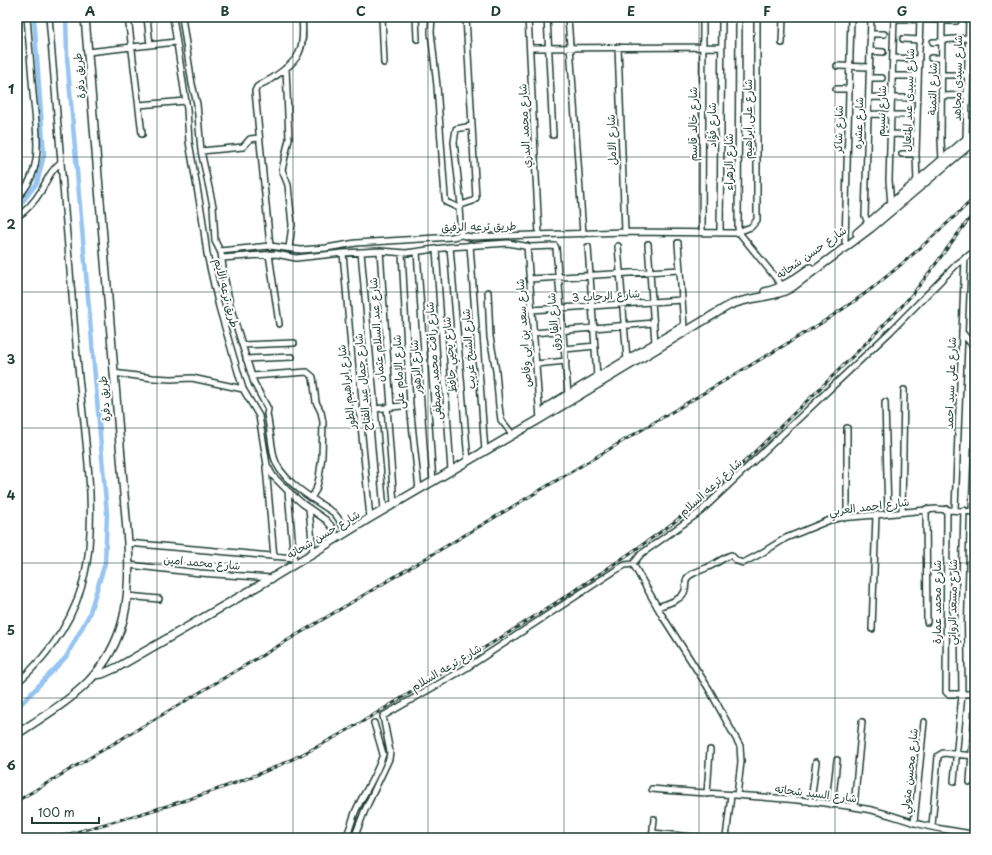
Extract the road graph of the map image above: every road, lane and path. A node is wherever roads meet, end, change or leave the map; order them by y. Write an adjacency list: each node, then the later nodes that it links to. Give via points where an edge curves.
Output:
1 (28, 17): 90 (street, via 37,151 29,182)
2 (49, 17): 88 (street)
3 (86, 17): 46 (main road, طريق دفرة)
4 (128, 17): 40 (street)
5 (147, 17): 38 (street)
6 (173, 17): 35 (street, طريق ترعه الآيم)
7 (182, 17): 84 (street, طريق ترعه الآيم, via 197,104)
8 (302, 17): 57 (street, via 303,42 299,55)
9 (382, 17): 53 (street)
10 (416, 17): 31 (street)
11 (432, 17): 92 (street, via 431,32 445,197 446,202)
12 (466, 17): 76 (street)
13 (528, 17): 43 (street, شارع محمد البدري)
14 (547, 17): 44 (street)
15 (568, 17): 45 (street)
16 (703, 17): 39 (street, شارع خالد قاسم)
17 (722, 17): 42 (street, شارع فؤاد)
18 (739, 17): 98 (street, شارع الزهراء)
19 (757, 17): 98 (street, شارع على ابراهيم, via 756,220 751,227)
20 (783, 17): 37 (street)
21 (851, 17): 55 (street, شارع شاكر)
22 (871, 17): 28 (street, شارع عشره)
23 (969, 17): 30 (street, شارع سيدى مجاهد)
24 (894, 18): 25 (street); 49 (street, شارع نسيم)
25 (920, 18): 26 (street); 33 (street, شارع سيدى عبد المتعال)
26 (942, 19): 27 (street); 34 (street, شارع التمنة)
27 (956, 21)
28 (871, 34): 29 (street); 47 (street, شارع عشره)
29 (884, 34)
30 (968, 38): 34 (street); 59 (street, شارع سيدى مجاهد)
31 (417, 39)
32 (903, 39): 33 (street)
33 (920, 40): 52 (street, شارع سيدى عبد المتعال)
34 (942, 41): 36 (street); 51 (street, شارع التمنة)
35 (176, 42): 38 (street); 71 (street, طريق ترعه الآيم)
36 (933, 42)
37 (782, 43)
38 (150, 45): 40 (street)
39 (703, 46): 41 (street); 42 (street); 96 (street, شارع خالد قاسم)
40 (132, 47): 46 (street); 72 (street)
41 (618, 47): 45 (street); 95 (street, شارع الامل)
42 (721, 47): 97 (street, شارع فؤاد)
43 (530, 48): 44 (street); 101 (street, شارع محمد البدري)
44 (549, 48): 45 (street); 80 (street)
45 (570, 48): 99 (street)
46 (88, 52): 158 (main road, طريق دفرة)
47 (870, 52): 48 (street); 56 (street, شارع عشره)
48 (883, 52)
49 (893, 58): 52 (street); 60 (street, شارع نسيم)
50 (931, 58): 51 (street)
51 (942, 58): 58 (street, شارع التمنة)
52 (919, 59): 61 (street, شارع سيدى عبد المتعال)
53 (384, 63)
54 (836, 66): 55 (street)
55 (850, 66): 56 (street); 65 (street, شارع شاكر)
56 (870, 67): 62 (street, شارع عشره)
57 (286, 68): 82 (street, via 257,87); 111 (street, via 289,139 282,170 288,185 292,225)
58 (942, 75): 59 (street); 66 (street, شارع التمنة)
59 (967, 75): 67 (street, شارع سيدى مجاهد)
60 (893, 76): 61 (street); 69 (street, شارع نسيم)
61 (918, 76): 70 (street, شارع سيدى عبد المتعال)
62 (870, 78): 63 (street); 68 (street, شارع عشره)
63 (882, 78)
64 (836, 88): 65 (street)
65 (849, 89): 102 (street, شارع شاكر)
66 (942, 96): 67 (street); 87 (street, شارع التمنة)
67 (967, 96): 83 (street, شارع سيدى مجاهد)
68 (869, 97): 69 (street); 73 (street, شارع عشره)
69 (892, 97): 70 (street); 74 (street, شارع نسيم)
70 (917, 98): 75 (street, شارع سيدى عبد المتعال)
71 (186, 101): 72 (street); 161 (street, طريق ترعه الآيم, via 189,142 207,254 219,307)
72 (138, 105): 78 (street)
73 (868, 114): 74 (street); 94 (street, شارع عشره, via 865,216)
74 (892, 115): 75 (street); 79 (street, شارع نسيم)
75 (917, 115): 81 (street, شارع سيدى عبد المتعال)
76 (472, 126): 92 (street, via 476,198); 92 (street, via 456,129 454,142)
77 (975, 132): 83 (main road, شارع حسن شحاته)
78 (142, 134)
79 (891, 134): 81 (street); 91 (street, شارع نسيم)
80 (553, 135)
81 (916, 135): 86 (street, شارع سيدى عبد المتعال)
82 (259, 138): 84 (street, via 250,139 243,147); 106 (street)
83 (970, 141): 87 (main road, شارع حسن شحاته); 94 (main road, شارع حسن شحاته)
84 (201, 151): 114 (street, طريق ترعه الآيم, via 212,206 215,241)
85 (902, 154): 86 (street)
86 (916, 154): 89 (street, شارع سيدى عبد المتعال)
87 (942, 161): 89 (main road, شارع حسن شحاته)
88 (61, 162): 93 (street, via 53,169 33,203); 212 (street, via 88,463 89,556 81,590 69,619 50,649)
89 (917, 183): 91 (main road, شارع حسن شحاته)
90 (17, 198)
91 (891, 205): 94 (main road, شارع حسن شحاته)
92 (460, 206): 100 (street)
93 (17, 217)
94 (869, 226): 102 (main road, شارع حسن شحاته); 124 (main road, شارع حسن شحاته)
95 (625, 232): 96 (street, طريق ترعه الرفيق); 99 (street, طريق ترعه الرفيق)
96 (702, 232): 97 (street, طريق ترعه الرفيق)
97 (720, 232): 98 (street, طريق ترعه الرفيق)
98 (739, 232): 131 (street)
99 (583, 234): 101 (street, طريق ترعه الرفيق)
100 (461, 235): 101 (street, طريق ترعه الرفيق); 111 (street, طريق ترعه الرفيق, via 301,250)
101 (539, 235)
102 (845, 242): 124 (main road, شارع حسن شحاته)
103 (678, 243): 125 (street)
104 (648, 244): 126 (street)
105 (470, 245): 107 (street, طريق ترعه الرفيق, via 511,243); 109 (street, طريق ترعه الرفيق); 172 (street, شارع الشيخ غريب)
106 (270, 246): 111 (street, طريق ترعه الرفيق); 114 (street, طريق ترعه الرفيق)
107 (527, 246): 112 (street, طريق ترعه الرفيق); 130 (street, شارع سعد بن ابى وقاص)
108 (618, 246): 127 (street)
109 (450, 247): 113 (street, طريق ترعه الرفيق); 174 (street, شارع يحيي حافظ)
110 (588, 247): 128 (street)
111 (289, 248)
112 (556, 248): 129 (street, شارع الفاروق)
113 (436, 249): 118 (street, طريق ترعه الرفيق); 175 (street, شارع رأفت محمد مصطفى)
114 (220, 251): 123 (street, طريق ترعه الآيم)
115 (380, 251): 117 (street, طريق ترعه الرفيق); 120 (street, طريق ترعه الرفيق); 166 (street, شارع عبد السلام عثمان)
116 (975, 251): 122 (street, شارع ترعه السلام)
117 (361, 252): 119 (street, طريق ترعه الرفيق); 167 (street, شارع جمال عبد الفتاح)
118 (417, 252): 120 (street, طريق ترعه الرفيق); 176 (street, شارع الزهور)
119 (343, 253): 121 (street, طريق ترعه الرفيق, via 298,258); 192 (street, شارع ابراهيم الطور, via 356,407 360,418)
120 (402, 253): 165 (street, شارع الإمام على)
121 (269, 254): 123 (street, طريق ترعه الرفيق); 140 (street)
122 (965, 257): 145 (street, شارع على سيد احمد); 199 (street, شارع ترعه السلام, via 891,331 700,512 641,554)
123 (222, 258): 149 (street, طريق ترعه الآيم, via 231,309)
124 (825, 260): 131 (main road, شارع حسن شحاته)
125 (680, 270): 126 (street); 133 (street)
126 (650, 272): 127 (street); 134 (street)
127 (620, 273): 128 (street); 135 (street)
128 (590, 275): 129 (street); 136 (street)
129 (559, 277): 130 (street); 137 (street, شارع الفاروق)
130 (529, 279): 138 (street, شارع سعد بن ابى وقاص)
131 (784, 289): 142 (main road, شارع حسن شحاته, via 730,300); 168 (main road, شارع حسن شحاته, via 778,294 732,304)
132 (488, 292): 170 (street, via 490,337 501,420)
133 (682, 300): 134 (street, شارع الرحاب 3); 142 (street)
134 (652, 302): 135 (street, شارع الرحاب 3); 139 (street)
135 (622, 304): 136 (street, شارع الرحاب 3); 141 (street)
136 (592, 306): 137 (street, شارع الرحاب 3); 143 (street)
137 (561, 308): 138 (street, شارع الرحاب 3); 144 (street, شارع الفاروق)
138 (532, 310): 146 (street, شارع سعد بن ابى وقاص)
139 (654, 323): 141 (street); 148 (street)
140 (279, 324)
141 (624, 326): 143 (street); 155 (street)
142 (684, 327): 148 (main road, شارع حسن شحاته)
143 (594, 328): 144 (street); 150 (street)
144 (563, 330): 146 (street); 151 (street, شارع الفاروق)
145 (962, 332): 152 (street); 185 (street, شارع على سيد احمد)
146 (533, 333): 157 (street, شارع سعد بن ابى وقاص)
147 (294, 343): 149 (street)
148 (655, 343): 155 (main road, شارع حسن شحاته)
149 (242, 345): 154 (street, طريق ترعه الآيم)
150 (595, 346): 151 (street); 160 (street)
151 (565, 349): 156 (street, شارع الفاروق)
152 (975, 349)
153 (292, 356): 154 (street)
154 (246, 359): 159 (street, طريق ترعه الآيم)
155 (627, 360): 160 (main road, شارع حسن شحاته)
156 (566, 361): 157 (street); 163 (street, شارع الفاروق)
157 (536, 364): 168 (street, شارع سعد بن ابى وقاص)
158 (113, 373): 161 (street, via 153,378 192,378); 195 (main road, طريق دفرة)
159 (252, 376): 179 (street, طريق ترعه الآيم, via 268,409 276,462 295,486); 179 (street, via 307,372 313,377 316,402 323,422 319,478)
160 (597, 377): 163 (main road, شارع حسن شحاته)
161 (243, 389): 173 (street, طريق ترعه الآيم, via 258,416)
162 (904, 390): 187 (street)
163 (568, 394): 168 (main road, شارع حسن شحاته, via 548,407)
164 (885, 402): 189 (street)
165 (410, 405): 166 (street); 177 (street, شارع الإمام على)
166 (389, 407): 167 (street); 180 (street, شارع عبد السلام عثمان)
167 (375, 409): 184 (street, شارع جمال عبد الفتاح)
168 (540, 419): 170 (main road, شارع حسن شحاته)
169 (847, 428): 191 (street)
170 (513, 435): 172 (main road, شارع حسن شحاته)
171 (975, 438): 188 (street)
172 (485, 451): 174 (main road, شارع حسن شحاته)
173 (265, 458): 178 (street, طريق ترعه الآيم, via 273,476); 197 (street)
174 (468, 461): 175 (main road, شارع حسن شحاته)
175 (451, 471): 176 (main road, شارع حسن شحاته)
176 (433, 482): 177 (main road, شارع حسن شحاته)
177 (419, 490): 180 (main road, شارع حسن شحاته)
178 (288, 491): 181 (street, طريق ترعه الآيم); 198 (street)
179 (311, 498): 193 (street, طريق ترعه الآيم, via 334,513)
180 (394, 504): 184 (main road, شارع حسن شحاته)
181 (309, 508): 194 (street, طريق ترعه الآيم, via 326,520); 196 (street)
182 (926, 509): 183 (street, شارع احمد العربي); 187 (street, شارع احمد العربي); 206 (street)
183 (947, 509): 185 (street, شارع احمد العربي); 205 (street, شارع محمد عمارة)
184 (384, 510): 192 (main road, شارع حسن شحاته)
185 (955, 510): 186 (street, شارع احمد العربي)
186 (964, 510): 188 (street, شارع احمد العربي); 207 (street, شارع مسعد الرواني)
187 (902, 512): 189 (street, شارع احمد العربي)
188 (973, 512)
189 (888, 514): 190 (street, شارع احمد العربي)
190 (876, 515): 191 (street, شارع احمد العربي); 208 (street)
191 (848, 517): 204 (street, شارع احمد العربي, via 830,520 796,534 743,563 731,555 688,577 683,595)
192 (370, 518): 193 (main road, شارع حسن شحاته)
193 (346, 532): 194 (main road, شارع حسن شحاته)
194 (337, 538): 196 (main road, شارع حسن شحاته)
195 (128, 543): 197 (street); 200 (main road, طريق دفرة)
196 (314, 553): 198 (main road, شارع حسن شحاته)
197 (274, 557): 198 (street)
198 (294, 561): 201 (main road, شارع حسن شحاته)
199 (633, 564): 204 (street); 241 (street, شارع ترعه السلام, via 616,570 468,666 383,716 389,759)
200 (129, 565): 201 (street, شارع محمد امين); 202 (main road, طريق دفرة)
201 (272, 578): 210 (main road, شارع حسن شحاته)
202 (128, 596): 203 (street); 209 (main road, طريق دفرة, via 123,622)
203 (159, 599)
204 (658, 607): 230 (street, via 709,689 740,746)
205 (946, 621): 207 (street); 213 (street, شارع محمد عمارة, via 946,692)
206 (927, 622)
207 (961, 622): 213 (street, شارع مسعد الرواني)
208 (872, 629)
209 (105, 660): 210 (main road); 211 (main road, طريق دفرة)
210 (118, 667): 211 (main road, شارع حسن شحاته)
211 (94, 675): 219 (main road, طريق دفرة, via 83,687)
212 (17, 683)
213 (962, 694): 214 (street); 221 (street, شارع مسعد الرواني)
214 (975, 694)
215 (975, 708): 222 (street)
216 (862, 722): 233 (street)
217 (924, 722): 235 (street, شارع محسن متولي)
218 (374, 723): 240 (street, via 383,754)
219 (17, 734)
220 (710, 750): 228 (street)
221 (956, 754): 222 (street); 225 (street, شارع مسعد الرواني); 236 (street, via 943,753 938,759)
222 (973, 756): 226 (street)
223 (837, 760): 232 (street)
224 (816, 762): 231 (street)
225 (954, 781)
226 (970, 782)
227 (652, 789): 228 (street, شارع السيد شحاته)
228 (707, 794): 229 (street, شارع السيد شحاته)
229 (731, 794): 230 (street, شارع السيد شحاته); 243 (street)
230 (737, 795): 231 (street, شارع السيد شحاته)
231 (810, 802): 232 (street, شارع السيد شحاته)
232 (832, 804): 233 (street, شارع السيد شحاته)
233 (854, 807): 235 (street, شارع السيد شحاته)
234 (654, 819): 238 (street)
235 (914, 823): 236 (street, شارع السيد شحاته)
236 (932, 826): 237 (street, شارع السيد شحاته)
237 (975, 835)
238 (653, 836): 239 (street)
239 (672, 837): 242 (street)
240 (345, 838)
241 (354, 838)
242 (701, 838)
243 (726, 838)

